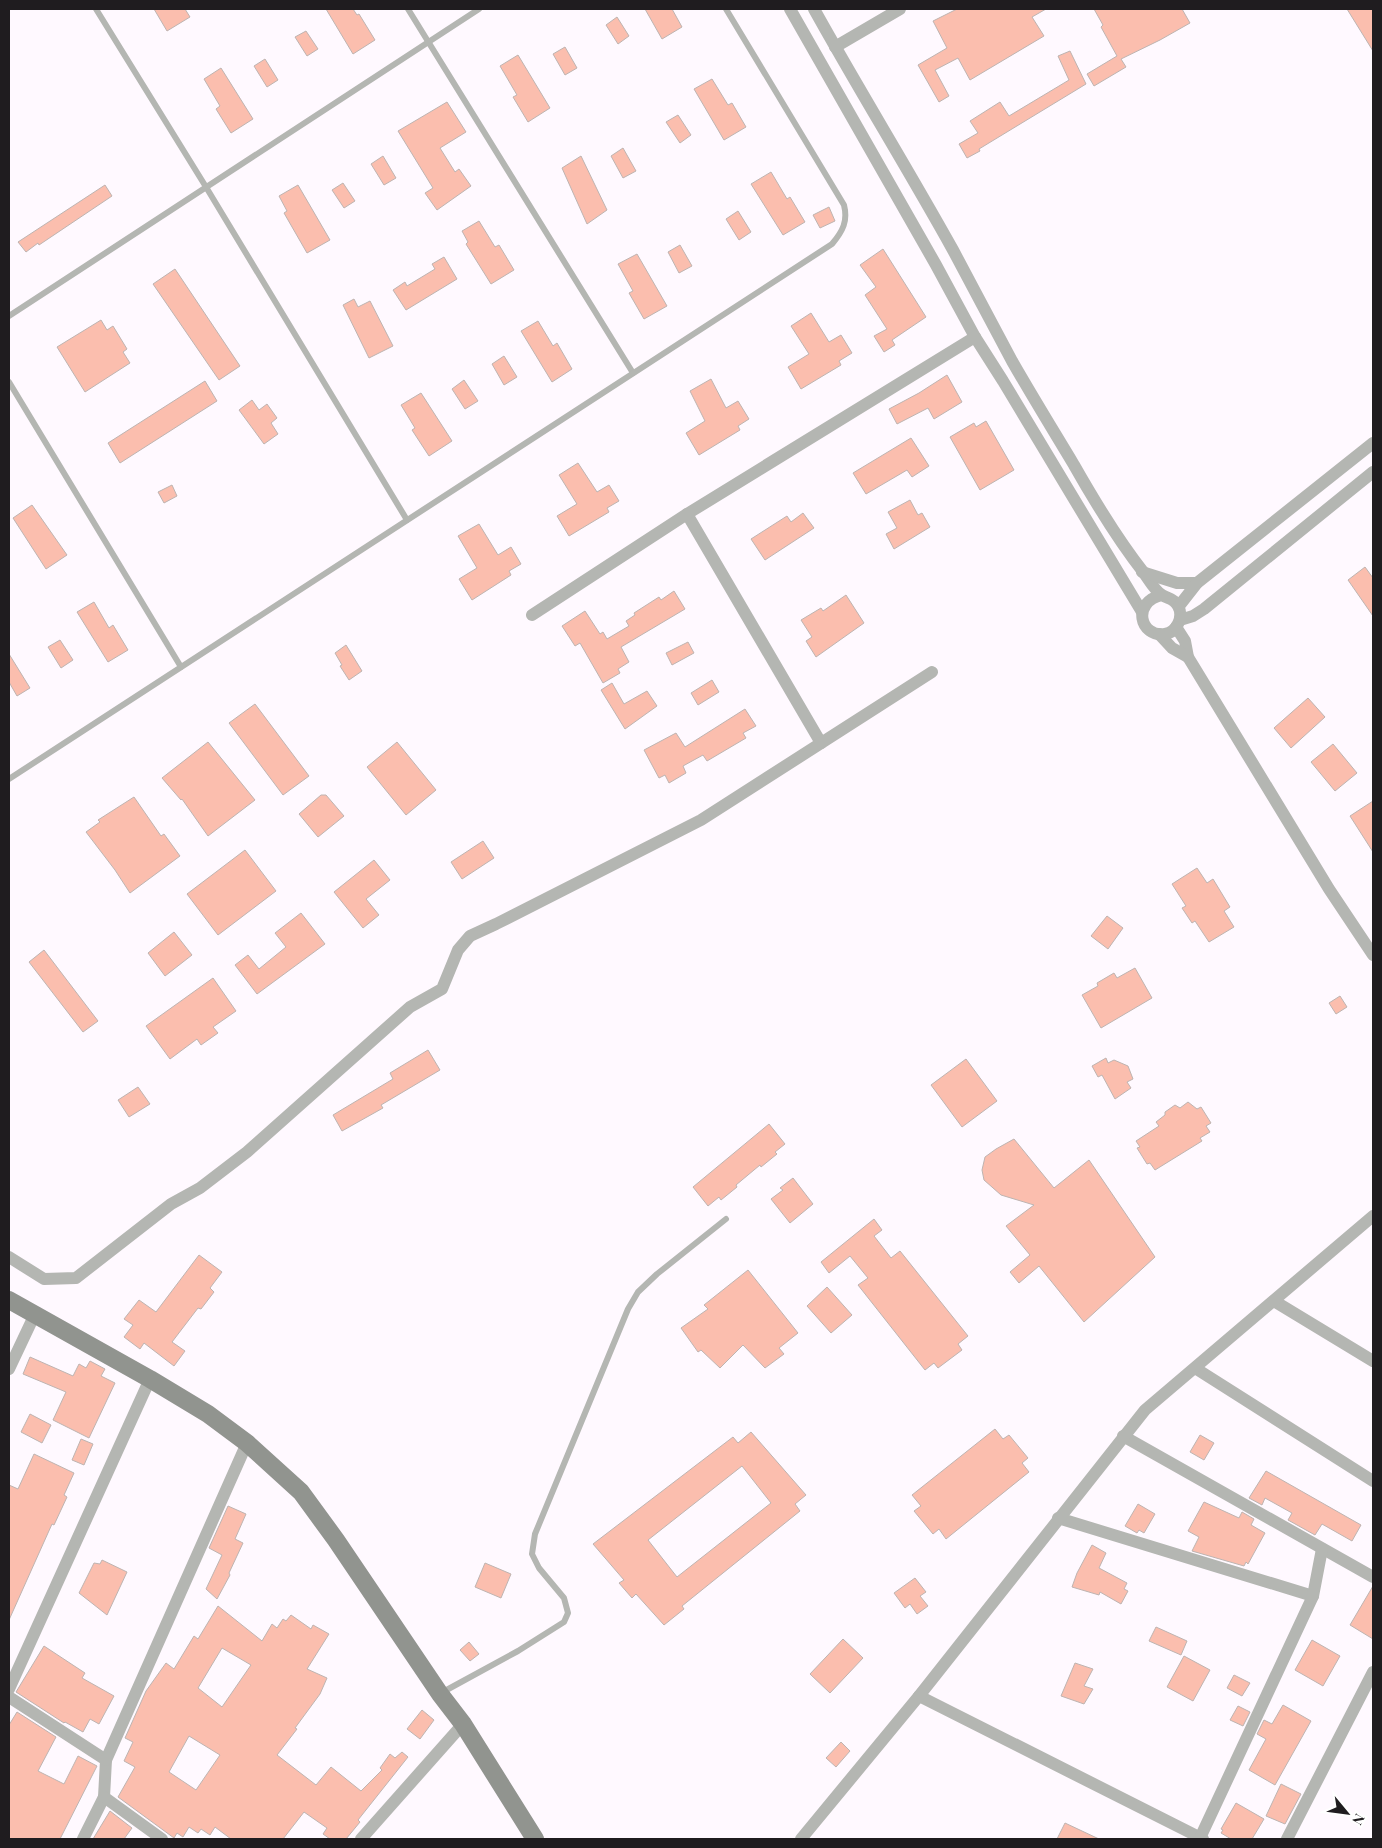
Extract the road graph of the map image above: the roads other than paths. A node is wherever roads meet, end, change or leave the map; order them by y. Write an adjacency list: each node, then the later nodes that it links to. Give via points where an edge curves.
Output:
1 (96, 9): 10 (lane)
2 (408, 9): 8 (lane)
3 (479, 9): 8 (lane)
4 (726, 9): 13 (lane, via 844,205 844,227 832,244)
5 (790, 9): 12 (street)
6 (814, 9): 9 (street)
7 (900, 9): 9 (street)
8 (428, 42): 10 (lane); 13 (lane)
9 (835, 47): 19 (street, via 953,250 1036,402 1090,494)
10 (206, 186): 11 (lane); 18 (lane)
11 (9, 316)
12 (975, 337): 17 (street); 23 (street)
13 (633, 373): 18 (lane)
14 (9, 382): 28 (lane)
15 (1373, 443): 20 (street)
16 (1373, 472): 25 (street, via 1204,609)
17 (688, 514): 24 (street); 30 (street)
18 (407, 520): 28 (lane)
19 (1142, 572): 20 (street, via 1177,582); 21 (street)
20 (1197, 583): 22 (street)
21 (1162, 595): 22 (street); 23 (street, via 1153,597)
22 (1179, 606): 25 (street)
23 (1142, 612): 26 (street, via 1144,624)
24 (532, 615)
25 (1178, 624): 26 (street, via 1165,634); 27 (street)
26 (1159, 634): 27 (street, via 1172,648)
27 (1188, 657): 32 (street, via 1328,889)
28 (181, 667): 31 (lane)
29 (932, 672): 30 (street)
30 (821, 743): 35 (street, via 700,820 470,936 458,950 442,989 410,1008 247,1152 200,1188 171,1204 76,1278 44,1278)
31 (9, 779)
32 (1373, 955)
33 (1373, 1216): 37 (street)
34 (726, 1219): 52 (lane, via 638,1292 628,1309 535,1534 532,1554 539,1568 564,1598 568,1612 564,1622)
35 (9, 1257)
36 (9, 1300): 38 (street)
37 (1274, 1301): 39 (street); 40 (street)
38 (35, 1314): 41 (street); 42 (street)
39 (1373, 1360)
40 (1195, 1368): 43 (street, via 1145,1410); 45 (street)
41 (9, 1369)
42 (150, 1379): 44 (street, via 208,1414); 51 (street)
43 (1123, 1436): 46 (street); 47 (street)
44 (247, 1443): 52 (street, via 301,1492); 56 (street)
45 (1373, 1481)
46 (1058, 1518): 49 (street); 53 (street)
47 (1322, 1548): 48 (street); 49 (street)
48 (1373, 1577)
49 (1313, 1596): 63 (street)
50 (1373, 1672): 64 (street)
51 (9, 1689)
52 (440, 1694): 55 (street)
53 (918, 1696): 62 (street); 63 (street)
54 (9, 1697): 56 (street)
55 (463, 1724): 60 (street); 61 (street)
56 (106, 1760): 57 (street)
57 (104, 1797): 58 (street); 59 (street)
58 (83, 1839)
59 (162, 1839)
60 (361, 1839)
61 (535, 1839)
62 (801, 1839)
63 (1202, 1839)
64 (1287, 1839)

